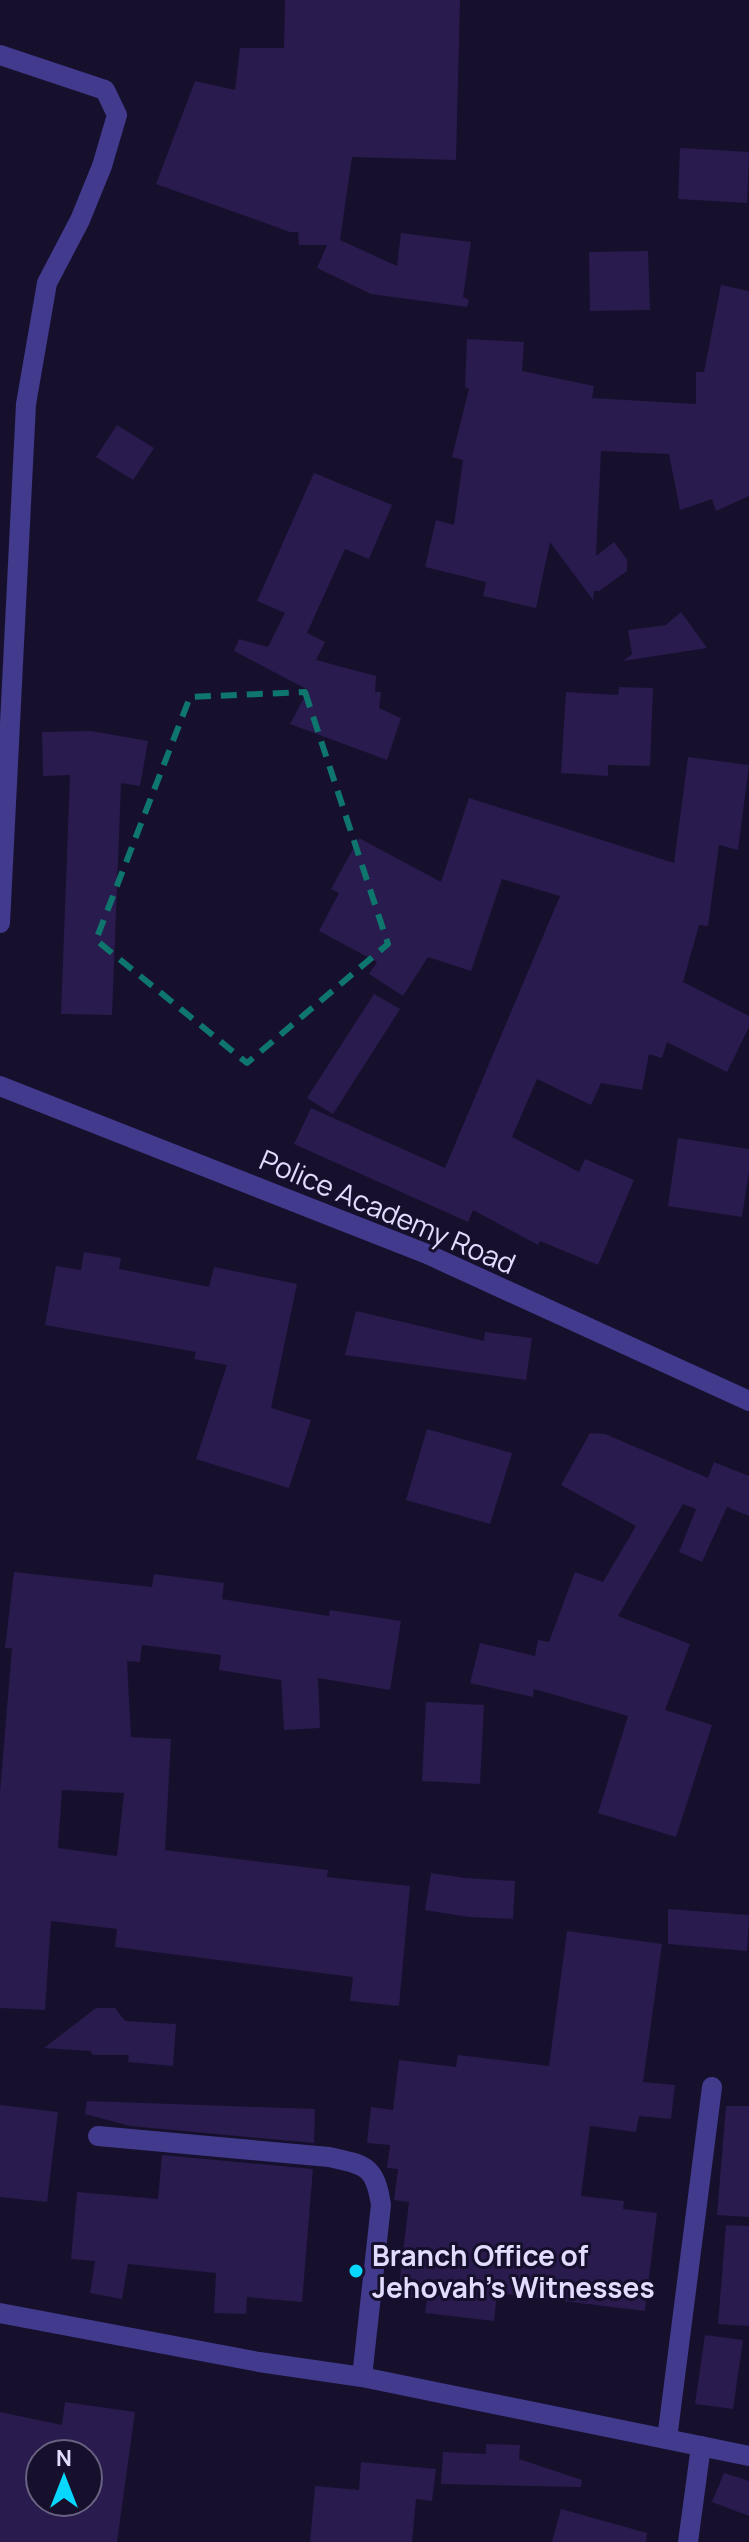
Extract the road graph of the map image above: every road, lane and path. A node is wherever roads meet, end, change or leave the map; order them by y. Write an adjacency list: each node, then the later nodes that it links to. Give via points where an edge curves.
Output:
1 (0, 55): 2 (street, via 105,90 117,115 85,207 47,283 26,404)
2 (0, 923)
3 (0, 1086): 4 (street, Police Academy Road, via 427,1254)
4 (749, 1401)
5 (712, 2087): 9 (street)
6 (98, 2136): 8 (street, via 329,2157 363,2165 378,2183 381,2205)
7 (0, 2313): 8 (street)
8 (362, 2377): 9 (street)
9 (667, 2439): 10 (street)
10 (701, 2446): 11 (street); 12 (street)
11 (749, 2456)
12 (688, 2542)

